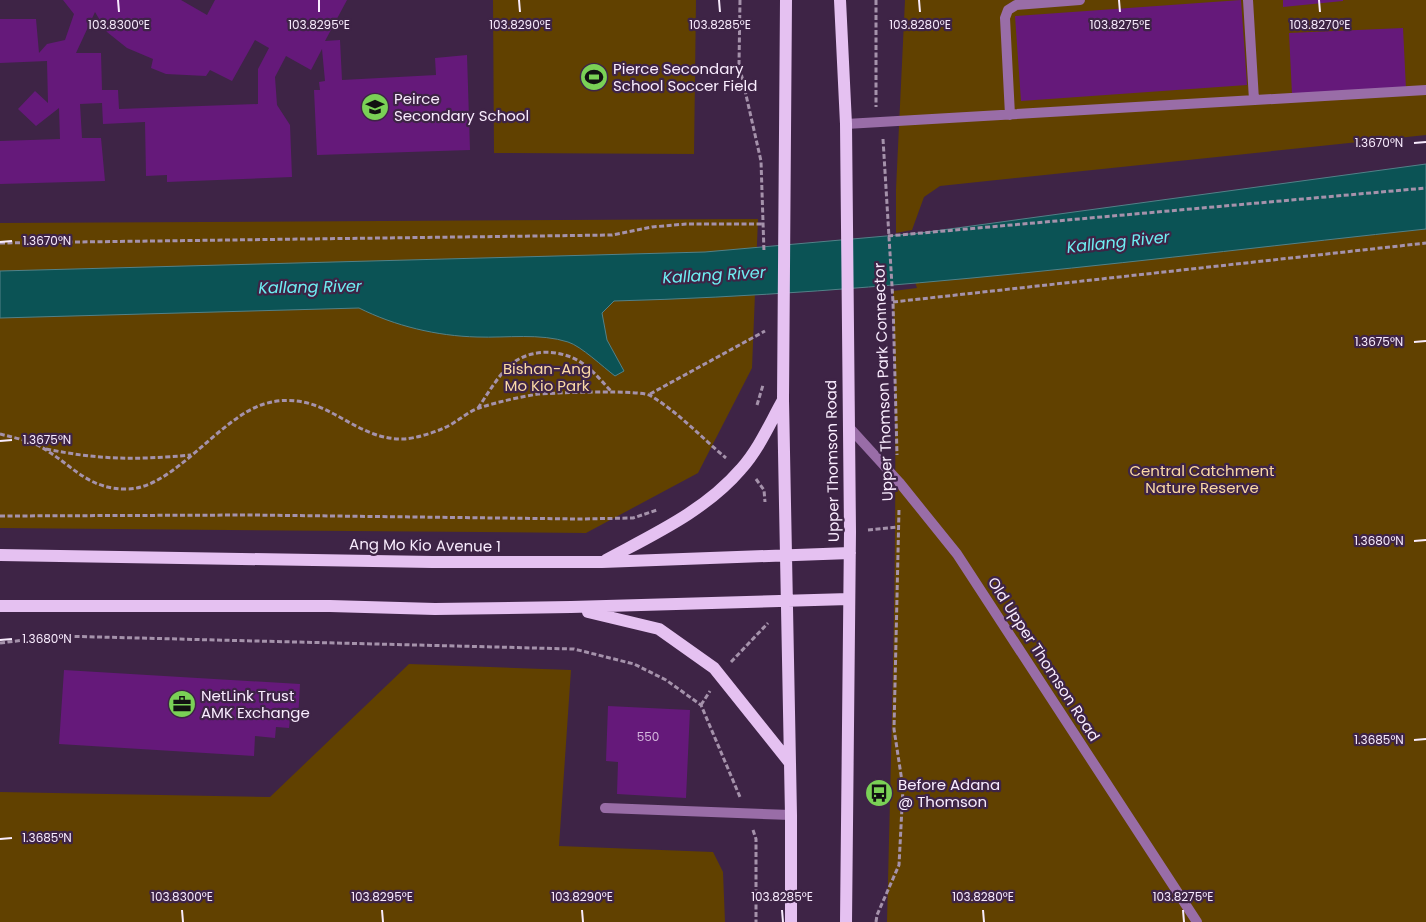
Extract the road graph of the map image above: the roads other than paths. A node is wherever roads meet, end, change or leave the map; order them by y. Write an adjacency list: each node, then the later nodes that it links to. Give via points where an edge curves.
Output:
1 (786, 0): 9 (main road)
2 (840, 0): 8 (main road, Upper Thomson Road)
3 (1080, 0): 7 (street, via 1016,5 1008,10 1005,18)
4 (1248, 0): 6 (street)
5 (1426, 90): 6 (street)
6 (1254, 100): 7 (street)
7 (1010, 115): 8 (street)
8 (846, 124): 10 (main road, Upper Thomson Road)
9 (783, 400): 13 (main road); 14 (main road, via 755,450 741,469 717,491 689,516)
10 (848, 426): 11 (main road, Upper Thomson Road); 24 (street, Old Upper Thomson Road, via 899,482 957,554)
11 (850, 553): 13 (main road, Ang Mo Kio Avenue 1); 15 (main road, Upper Thomson Road)
12 (0, 554): 14 (main road, Ang Mo Kio Avenue 1)
13 (786, 554): 14 (main road, Ang Mo Kio Avenue 1); 16 (main road)
14 (602, 562)
15 (849, 599): 16 (main road); 23 (main road, Upper Thomson Road)
16 (786, 601): 18 (main road); 19 (main road)
17 (0, 606): 18 (main road)
18 (571, 607): 19 (main road, via 659,629 720,674)
19 (790, 764): 21 (main road)
20 (605, 808): 21 (street)
21 (791, 815): 22 (main road)
22 (791, 922)
23 (846, 922)
24 (1197, 922)

